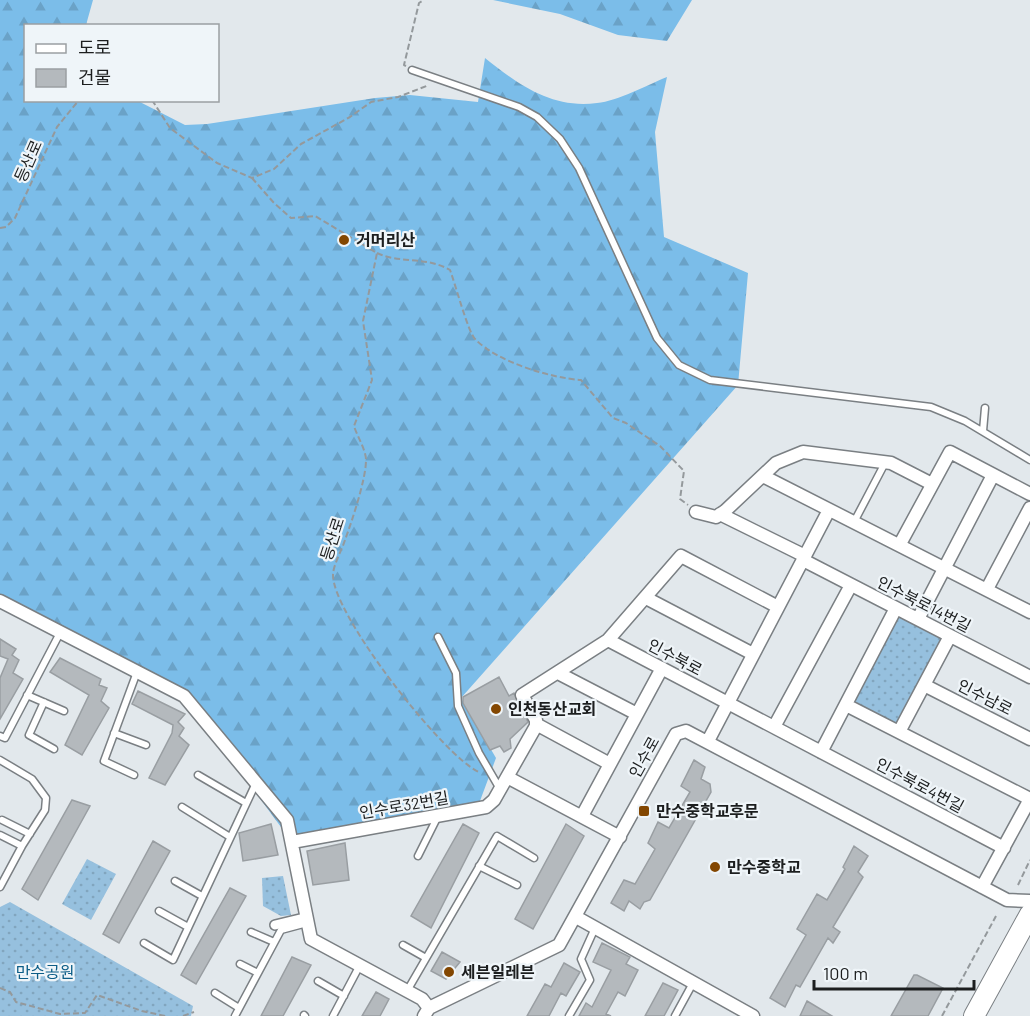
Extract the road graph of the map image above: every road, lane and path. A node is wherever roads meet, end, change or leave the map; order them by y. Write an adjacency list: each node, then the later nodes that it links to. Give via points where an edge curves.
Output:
1 (424, 0): 2 (path, via 419,3 404,65)
2 (412, 70): 3 (lane)
3 (447, 81): 6 (path, via 398,98 371,102 301,144 274,169); 10 (lane, via 519,107 537,117 560,139 579,168 657,338 666,352 693,373 738,385 919,404)
4 (77, 102): 7 (path, 등산로, via 57,127 15,218)
5 (153, 102): 6 (path, via 170,128 217,163)
6 (252, 178): 8 (path, via 291,218 315,216)
7 (0, 228)
8 (377, 253): 19 (path, via 392,260 407,258 450,270 474,339 501,356 555,378 581,380 613,418 660,446 684,471 680,499); 65 (path, 등산로, via 363,321 372,380 354,426 366,459 333,575 344,607 369,651 405,700 463,763)
9 (985, 408): 10 (lane)
10 (983, 431): 11 (lane)
11 (1030, 460)
12 (885, 462): 14 (street, via 803,452 786,457); 15 (street); 21 (lane)
13 (993, 475): 15 (street, via 950,452); 16 (street); 24 (street)
14 (763, 476): 18 (street); 20 (street)
15 (932, 484): 22 (street)
16 (1030, 494)
17 (1030, 508): 26 (street)
18 (829, 510): 21 (street); 23 (street)
19 (696, 512): 20 (street)
20 (720, 514): 23 (street)
21 (854, 522): 22 (street)
22 (900, 544): 24 (street)
23 (804, 558): 25 (street, 인수북로14번길); 29 (street)
24 (945, 568): 26 (street); 32 (street)
25 (851, 585): 30 (street, 인수북로14번길); 50 (street)
26 (987, 589): 31 (street)
27 (646, 598): 29 (street, via 681,556); 36 (street); 37 (street)
28 (0, 601): 33 (street)
29 (778, 607): 37 (street)
30 (896, 608): 32 (street, 인수북로14번길); 46 (street)
31 (1030, 612)
32 (918, 619): 34 (street, 인수북로14번길)
33 (61, 631): 39 (street); 43 (lane)
34 (950, 636): 41 (street, 인수북로14번길); 42 (street)
35 (438, 638): 65 (lane, via 456,673 458,706)
36 (608, 640): 38 (street, 인수북로); 40 (street)
37 (753, 654): 45 (street)
38 (662, 668): 45 (street, 인수북로); 48 (street)
39 (137, 671): 52 (lane); 64 (street, via 184,696)
40 (558, 673): 48 (street); 49 (street, via 522,695)
41 (1030, 677)
42 (924, 685): 51 (street); 54 (street, 인수남로)
43 (27, 695): 44 (lane); 53 (lane, via 5,738)
44 (44, 702): 47 (lane); 57 (lane, via 29,735)
45 (728, 703): 50 (street, 인수북로4번길); 55 (street)
46 (846, 705): 51 (street); 58 (street)
47 (64, 711)
48 (637, 714): 60 (street)
49 (536, 724): 60 (street); 63 (street, 인수로32번길)
50 (774, 728): 58 (street, 인수북로4번길)
51 (899, 732): 66 (street)
52 (114, 733): 56 (lane); 61 (lane, via 104,761)
53 (0, 736)
54 (1030, 739)
55 (708, 741): 75 (street, 인수로, via 686,731 676,734); 88 (street, 인수로)
56 (147, 745)
57 (54, 749)
58 (821, 752): 78 (street, 인수북로4번길)
59 (0, 760): 72 (lane, via 32,779 46,798 45,810)
60 (610, 764): 70 (street)
61 (134, 775)
62 (198, 775): 67 (lane)
63 (507, 777): 65 (street, 인수로32번길); 70 (street)
64 (256, 782): 67 (lane); 76 (street, via 284,815)
65 (497, 784): 69 (street, 인수로32번길, via 486,807)
66 (1030, 799): 78 (street)
67 (246, 803): 74 (lane)
68 (182, 807): 74 (lane)
69 (438, 816): 76 (street, 인수로32번길); 79 (lane)
70 (582, 816): 75 (street)
71 (2, 820): 72 (lane)
72 (30, 834): 77 (lane)
73 (0, 835): 77 (lane)
74 (230, 837): 89 (lane)
75 (620, 837): 94 (street, 인수로)
76 (292, 842): 95 (street)
77 (22, 846): 83 (lane)
78 (1004, 848): 88 (street)
79 (418, 856)
80 (534, 858): 82 (lane, via 497,836)
81 (1030, 860): 86 (path)
82 (480, 866): 85 (lane); 103 (lane)
83 (2, 876): 87 (lane)
84 (175, 881): 89 (lane)
85 (517, 885)
86 (1017, 885)
87 (0, 887)
88 (982, 887): 90 (street, 인수로, via 1007,900)
89 (202, 896): 97 (lane)
90 (1030, 902)
91 (159, 911): 97 (lane)
92 (1030, 914): 124 (main road)
93 (996, 916): 123 (path)
94 (576, 917): 98 (street); 115 (street, 인수로, via 560,945)
95 (306, 920): 96 (street); 101 (lane, via 281,930); 105 (street, via 311,939)
96 (275, 925)
97 (188, 927): 100 (lane, via 173,960)
98 (596, 928): 108 (street); 120 (lane, via 581,959 590,980)
99 (251, 932): 101 (lane)
100 (144, 942)
101 (274, 942): 106 (lane)
102 (403, 945): 103 (lane)
103 (426, 958): 110 (lane)
104 (240, 964): 106 (lane)
105 (360, 965): 110 (street); 112 (lane)
106 (258, 973): 113 (lane)
107 (318, 981): 112 (lane)
108 (694, 983): 121 (lane); 122 (street)
109 (0, 988): 116 (path, via 10,992 16,1002 60,1014 85,1013 97,995)
110 (407, 991): 115 (street, via 422,999)
111 (215, 993): 113 (lane)
112 (344, 996): 119 (lane)
113 (239, 1008): 118 (lane)
114 (194, 1012): 117 (path)
115 (426, 1012)
116 (165, 1016)
117 (183, 1016)
118 (235, 1016)
119 (333, 1016)
120 (569, 1016)
121 (675, 1016)
122 (753, 1016)
123 (942, 1016)
124 (974, 1016)

